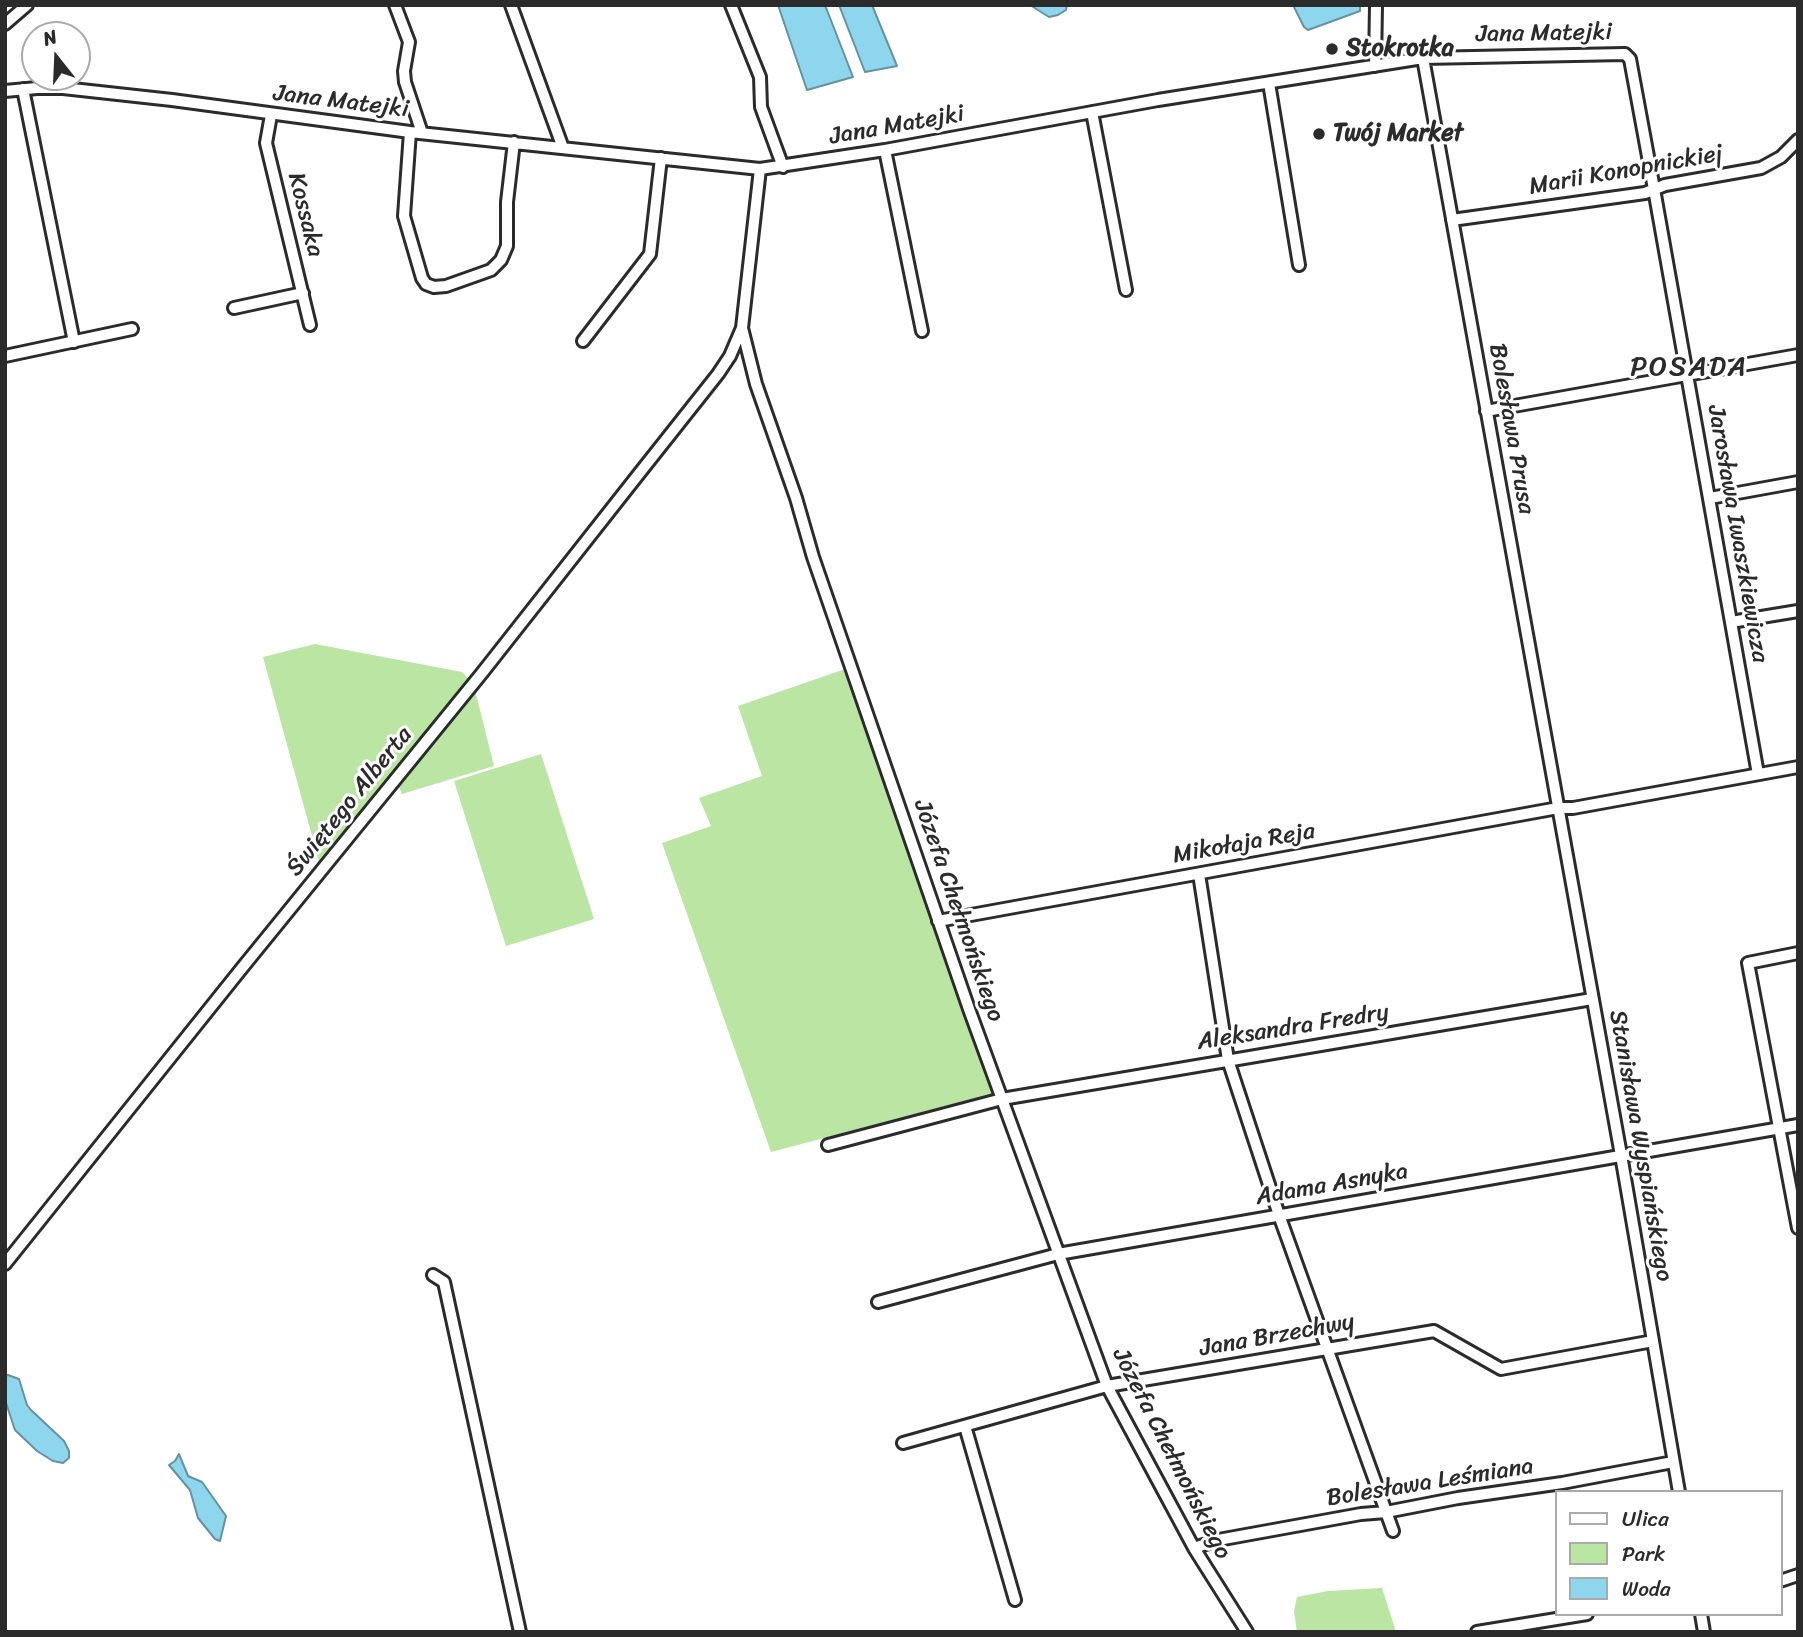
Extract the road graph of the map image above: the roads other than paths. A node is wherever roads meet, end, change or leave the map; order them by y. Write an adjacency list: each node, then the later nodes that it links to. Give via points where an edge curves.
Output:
1 (27, 5): 6 (street)
2 (395, 5): 16 (street, via 409,42 405,82)
3 (511, 5): 19 (street)
4 (731, 5): 22 (street, via 760,77 761,107)
5 (1376, 5): 9 (street)
6 (5, 24)
7 (1627, 55): 8 (street, Jana Matejki); 24 (street, Jarosława Iwaszkiewicza)
8 (1423, 58): 9 (street, Jana Matejki); 25 (street, Bolesława Prusa)
9 (1376, 66): 10 (street, Jana Matejki)
10 (1269, 83): 13 (street, Jana Matejki); 26 (street)
11 (23, 91): 35 (street)
12 (90, 91): 14 (street, Jana Matejki)
13 (1092, 112): 20 (street, Jana Matejki); 27 (street)
14 (271, 115): 15 (street, Jana Matejki); 28 (street, Kossaka, via 266,144)
15 (410, 132): 16 (street, Jana Matejki); 18 (street, via 404,216 422,278 435,287 491,270 501,260 507,246)
16 (422, 133): 18 (street, Jana Matejki)
17 (1798, 140): 24 (street, Marii Konopnickiej, via 1761,168)
18 (514, 142): 19 (street, Jana Matejki)
19 (563, 148): 21 (street, Jana Matejki)
20 (885, 150): 22 (street, Jana Matejki); 33 (street)
21 (661, 158): 23 (street, Jana Matejki); 34 (street, via 650,254)
22 (783, 167): 23 (street, Jana Matejki)
23 (761, 169): 31 (street, Józefa Chełmońskiego)
24 (1654, 189): 25 (street, Marii Konopnickiej); 40 (street, Jarosława Iwaszkiewicza)
25 (1452, 220): 41 (street, Bolesława Prusa)
26 (1299, 265)
27 (1126, 290)
28 (303, 293): 29 (street); 30 (street, Kossaka)
29 (234, 308)
30 (310, 325)
31 (742, 328): 38 (street, Świętego Alberta); 39 (street, Józefa Chełmońskiego)
32 (132, 330): 35 (street)
33 (922, 331)
34 (583, 341)
35 (74, 342): 37 (street)
36 (1798, 355): 40 (street)
37 (5, 356)
38 (724, 365): 39 (street, via 739,362); 62 (street, Świętego Alberta)
39 (752, 369): 50 (street, Józefa Chełmońskiego)
40 (1688, 376): 41 (street); 43 (street, Jarosława Iwaszkiewicza)
41 (1486, 411): 48 (street, Bolesława Prusa)
42 (1798, 482): 43 (street)
43 (1710, 498): 45 (street, Jarosława Iwaszkiewicza)
44 (1798, 611): 45 (street)
45 (1731, 622): 47 (street, Jarosława Iwaszkiewicza)
46 (1798, 767): 47 (street, Mikołaja Reja)
47 (1758, 774): 48 (street, Mikołaja Reja)
48 (1558, 808): 49 (street, Mikołaja Reja); 52 (street, Stanisława Wyspiańskiego)
49 (1199, 873): 50 (street, Mikołaja Reja); 53 (street)
50 (939, 921): 54 (street, Józefa Chełmońskiego)
51 (1798, 953): 56 (street, via 1748,963)
52 (1592, 999): 53 (street, Aleksandra Fredry); 58 (street, Stanisława Wyspiańskiego)
53 (1228, 1060): 54 (street, Aleksandra Fredry); 59 (street)
54 (1002, 1099): 57 (street, Aleksandra Fredry); 61 (street, Józefa Chełmońskiego)
55 (1798, 1125): 56 (street, Adama Asnyka)
56 (1779, 1129): 58 (street, Adama Asnyka); 60 (street)
57 (828, 1145)
58 (1621, 1155): 59 (street, Adama Asnyka); 65 (street, Stanisława Wyspiańskiego)
59 (1279, 1215): 61 (street, Adama Asnyka); 66 (street)
60 (1798, 1228)
61 (1058, 1254): 64 (street, Adama Asnyka); 67 (street, Józefa Chełmońskiego)
62 (5, 1264)
63 (433, 1275): 77 (street, via 444,1282)
64 (878, 1302)
65 (1653, 1341): 66 (street, Jana Brzechwy, via 1501,1369 1434,1331); 70 (street, Stanisława Wyspiańskiego)
66 (1328, 1349): 67 (street, Jana Brzechwy); 72 (street)
67 (1107, 1386): 68 (street, Jana Brzechwy); 74 (street, Józefa Chełmońskiego)
68 (965, 1426): 69 (street, Jana Brzechwy); 75 (street)
69 (903, 1443)
70 (1673, 1462): 71 (street, Stanisława Wyspiańskiego); 72 (street, Bolesława Leśmiana)
71 (1679, 1490)
72 (1386, 1512): 73 (street); 74 (street, Bolesława Leśmiana)
73 (1393, 1531)
74 (1194, 1548): 78 (street, Józefa Chełmońskiego)
75 (1015, 1600)
76 (1575, 1616): 79 (street)
77 (520, 1632)
78 (1247, 1632)
79 (1477, 1632)

